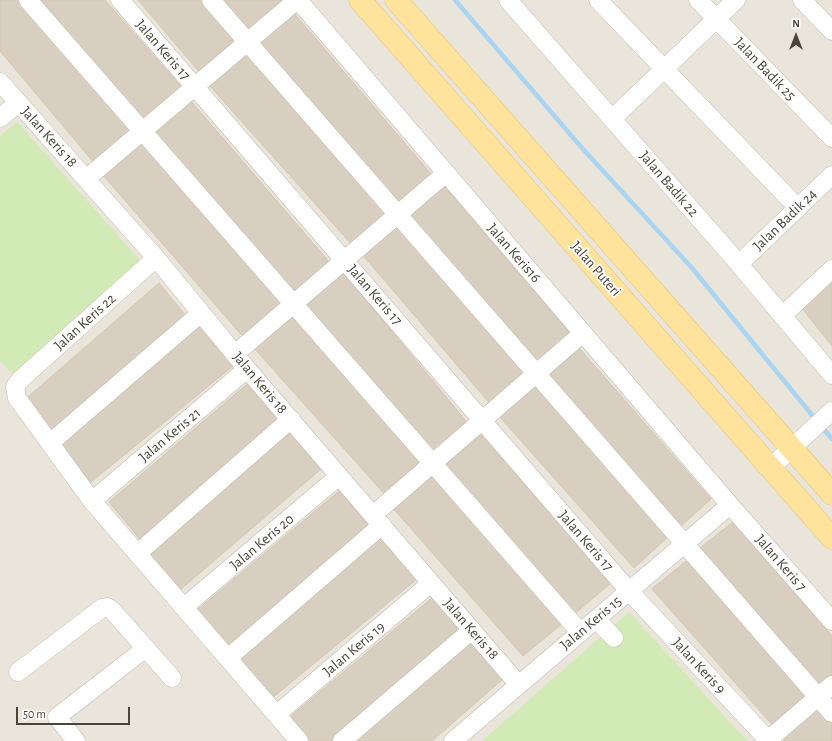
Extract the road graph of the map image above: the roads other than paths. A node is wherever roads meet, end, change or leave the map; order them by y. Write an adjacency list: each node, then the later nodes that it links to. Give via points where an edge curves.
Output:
1 (28, 0): 21 (street)
2 (120, 0): 17 (street, Jalan Keris 17)
3 (211, 0): 14 (street)
4 (297, 0): 14 (street); 23 (street, Jalan Keris16)
5 (360, 0): 46 (main road, Jalan Puteri)
6 (396, 0): 43 (main road, Jalan Puteri)
7 (508, 0): 20 (street, Jalan Badik 22)
8 (598, 0): 15 (street)
9 (698, 0): 12 (street, Jalan Badik 25)
10 (736, 0): 12 (street)
11 (802, 0): 13 (street)
12 (716, 19): 15 (street); 22 (street, Jalan Badik 25)
13 (832, 31)
14 (248, 42): 17 (street); 27 (street)
15 (664, 69): 20 (street); 26 (street)
16 (0, 82): 18 (street, Jalan Keris 18)
17 (195, 86): 21 (street); 29 (street, Jalan Keris 17)
18 (18, 103): 19 (street); 25 (street, Jalan Keris 18)
19 (0, 118)
20 (612, 119): 30 (street, Jalan Badik 22)
21 (142, 131): 25 (street); 32 (street)
22 (832, 138)
23 (446, 173): 27 (street); 35 (street, Jalan Keris16)
24 (832, 175): 26 (street, Jalan Badik 24)
25 (86, 179): 28 (street, Jalan Keris 18)
26 (798, 208): 30 (street, Jalan Badik 24)
27 (398, 214): 29 (street); 39 (street)
28 (156, 258): 33 (street, Jalan Keris 18); 44 (street, Jalan Keris 22, via 15,387 17,398)
29 (344, 260): 32 (street); 42 (street, Jalan Keris 17)
30 (739, 264): 34 (street, Jalan Badik 22)
31 (832, 269): 34 (street)
32 (293, 303): 36 (street); 45 (street)
33 (201, 313): 36 (street, Jalan Keris 18); 44 (street)
34 (782, 316): 38 (street, Jalan Badik 22)
35 (583, 333): 39 (street); 50 (street, Jalan Keris16)
36 (235, 354): 37 (street, Jalan Keris 18)
37 (247, 369): 41 (street, Jalan Keris 18); 49 (street, Jalan Keris 21)
38 (830, 369)
39 (536, 374): 42 (street); 53 (street)
40 (832, 411): 43 (street)
41 (291, 419): 47 (street, Jalan Keris 18); 54 (street)
42 (482, 420): 45 (street); 56 (street, Jalan Keris 17)
43 (798, 442): 46 (street); 48 (main road, Jalan Puteri)
44 (50, 444): 49 (street)
45 (433, 463): 51 (street); 61 (street)
46 (770, 468): 52 (main road, Jalan Puteri)
47 (339, 476): 51 (street, Jalan Keris 18); 57 (street, Jalan Keris 20)
48 (832, 494)
49 (92, 501): 54 (street)
50 (730, 505): 53 (street, Jalan Keris 15); 59 (street, Jalan Keris 7)
51 (377, 520): 55 (street, Jalan Keris 18); 64 (street)
52 (832, 538)
53 (685, 544): 56 (street, Jalan Keris 15); 69 (street)
54 (138, 553): 57 (street)
55 (431, 583): 60 (street, Jalan Keris 18); 71 (street, Jalan Keris 19)
56 (629, 591): 58 (street, Jalan Keris 15); 72 (street, Jalan Keris 9)
57 (184, 607): 64 (street)
58 (596, 620): 61 (street, Jalan Keris 15); 62 (street)
59 (832, 621)
60 (472, 630): 67 (street, Jalan Keris 18); 75 (street)
61 (580, 632): 67 (street, Jalan Keris 15)
62 (614, 638)
63 (146, 648): 65 (street, via 107,607 102,608); 66 (street); 73 (street, via 57,717)
64 (228, 658): 71 (street)
65 (18, 672)
66 (172, 678)
67 (519, 685): 76 (street, Jalan Keris 15)
68 (832, 685): 69 (street)
69 (818, 697): 70 (street); 72 (street)
70 (832, 713)
71 (277, 714): 74 (street)
72 (768, 740)
73 (76, 741)
74 (298, 741)
75 (342, 741)
76 (453, 741)

